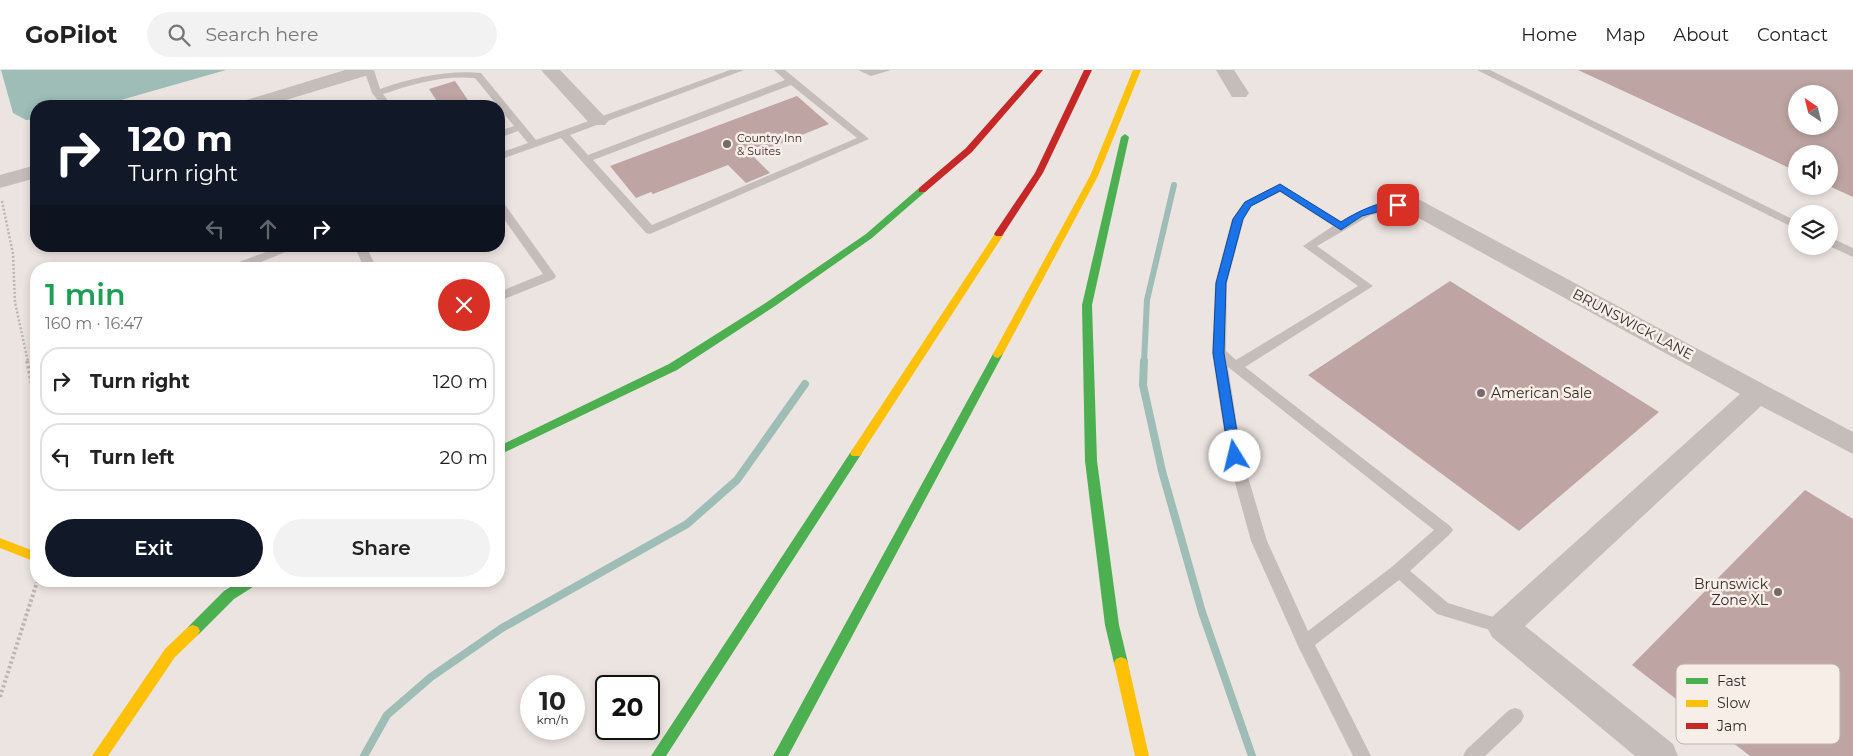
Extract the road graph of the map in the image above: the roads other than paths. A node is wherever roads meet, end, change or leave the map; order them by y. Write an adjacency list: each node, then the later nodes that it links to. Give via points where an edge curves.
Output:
1 (367, 70): 14 (lane); 16 (street)
2 (739, 70): 20 (lane)
3 (779, 70): 13 (lane)
4 (863, 70): 5 (lane, via 868,74)
5 (886, 70)
6 (1039, 70): 42 (highway, via 969,150 869,236 673,367)
7 (1088, 70): 52 (highway, via 1039,173)
8 (1137, 70): 53 (highway, via 1094,176)
9 (1146, 70): 54 (highway, via 1128,122 1087,305 1091,461 1112,625)
10 (1225, 70): 15 (street)
11 (1482, 70): 31 (lane)
12 (556, 71): 20 (street)
13 (792, 81): 26 (lane); 26 (lane, via 864,139 650,230)
14 (377, 93): 17 (lane); 18 (lane, via 436,74 469,72 478,75)
15 (1239, 93)
16 (267, 100)
17 (382, 100)
18 (498, 100)
19 (505, 109): 21 (lane)
20 (598, 121): 23 (lane)
21 (520, 128): 22 (lane); 24 (lane)
22 (505, 133)
23 (563, 134): 24 (lane); 26 (lane)
24 (534, 144): 25 (lane)
25 (505, 155)
26 (586, 159)
27 (30, 174): 28 (street)
28 (1, 190)
29 (1412, 205): 32 (lane, via 1385,206 1358,214); 40 (street, BRUNSWICK LANE)
30 (505, 212): 37 (lane, via 550,276)
31 (1788, 221)
32 (1341, 226): 38 (lane, via 1280,187 1248,204 1238,219 1221,283); 39 (lane, via 1309,246 1367,286)
33 (1838, 246): 35 (lane)
34 (278, 252): 36 (lane)
35 (1853, 253)
36 (251, 262)
37 (505, 295)
38 (1219, 353): 39 (lane); 48 (lane, via 1235,456 1259,541)
39 (1236, 366): 45 (lane, via 1445,530)
40 (1759, 392): 41 (street, BRUNSWICK LANE); 47 (street)
41 (1853, 444)
42 (505, 448)
43 (0, 543): 44 (highway)
44 (30, 555)
45 (1399, 571): 47 (lane, via 1443,609); 48 (lane)
46 (242, 587): 51 (highway, via 229,595 170,653)
47 (1503, 627): 50 (street)
48 (1306, 643): 55 (lane)
49 (1515, 716): 56 (lane)
50 (1646, 752)
51 (100, 756)
52 (658, 756)
53 (780, 756)
54 (1142, 756)
55 (1362, 756)
56 (1472, 756)

